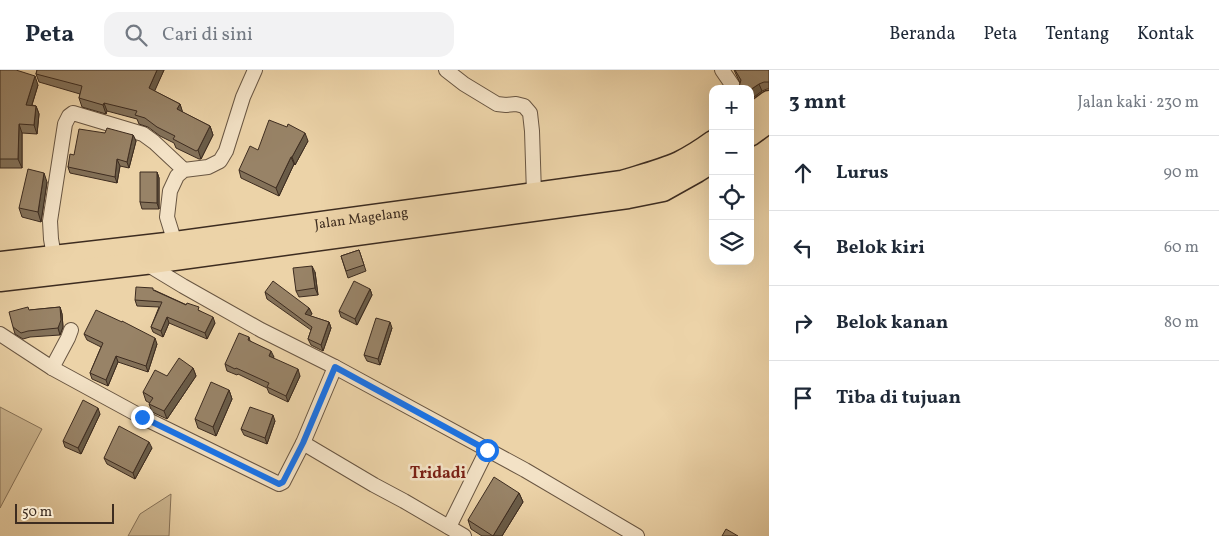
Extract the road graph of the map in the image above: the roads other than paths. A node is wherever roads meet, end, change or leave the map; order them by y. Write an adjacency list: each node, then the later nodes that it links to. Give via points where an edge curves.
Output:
1 (255, 70): 7 (street, via 220,161 208,167)
2 (446, 70): 8 (street, via 497,104 524,106 530,113)
3 (722, 70): 4 (street)
4 (732, 85)
5 (709, 145): 8 (highway, Jalan Magelang, via 678,164 622,182)
6 (709, 164): 12 (highway, Jalan Magelang, via 663,190 628,197)
7 (184, 170): 9 (street, via 176,176 168,202 167,217); 10 (street, via 143,134 73,113 64,124 50,221)
8 (534, 194): 9 (highway, Jalan Magelang)
9 (175, 243): 10 (highway, Jalan Magelang)
10 (54, 256): 11 (highway, Jalan Magelang)
11 (0, 263)
12 (145, 263): 13 (highway, Jalan Magelang); 16 (street, via 261,330)
13 (0, 280)
14 (71, 330): 17 (street)
15 (0, 334): 17 (street)
16 (335, 367): 18 (street); 19 (street)
17 (52, 368): 18 (street, via 142,417 279,484)
18 (303, 443): 20 (street)
19 (487, 450): 20 (street); 22 (street)
20 (449, 527): 21 (street)
21 (464, 536)
22 (637, 536)

